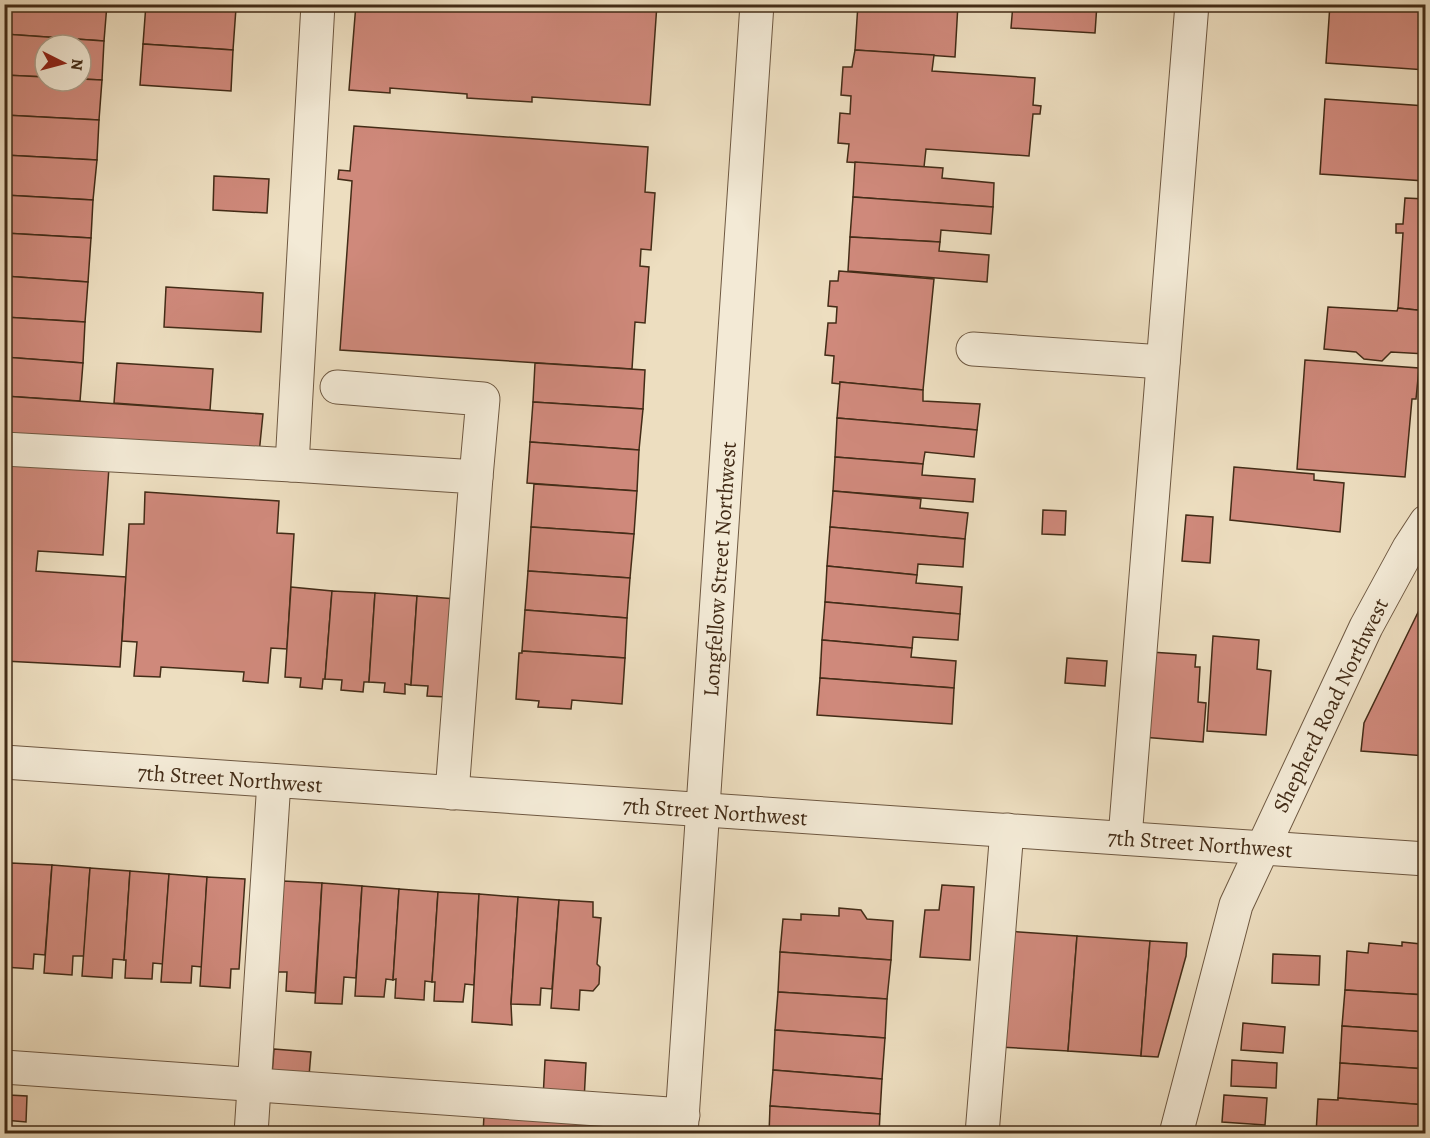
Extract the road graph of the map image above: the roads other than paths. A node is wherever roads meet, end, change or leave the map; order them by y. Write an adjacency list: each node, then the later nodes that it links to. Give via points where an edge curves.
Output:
1 (318, 4): 8 (street)
2 (757, 4): 14 (street, Longfellow Street Northwest)
3 (1192, 4): 5 (street)
4 (973, 349): 5 (street)
5 (1163, 362): 16 (street)
6 (337, 387): 9 (street, via 483,399)
7 (4, 449): 8 (street)
8 (292, 465): 9 (street)
9 (476, 477): 13 (street)
10 (1425, 522): 17 (street, Shepherd Road Northwest, via 1366,627)
11 (4, 762): 12 (street, 7th Street Northwest)
12 (274, 781): 13 (street, 7th Street Northwest); 20 (street)
13 (452, 793): 14 (street, 7th Street Northwest)
14 (702, 810): 15 (street, 7th Street Northwest); 21 (street, Longfellow Street Northwest)
15 (1007, 830): 16 (street, 7th Street Northwest); 23 (street)
16 (1125, 838): 17 (street, 7th Street Northwest)
17 (1262, 848): 18 (street, 7th Street Northwest); 24 (street, Shepherd Road Northwest, via 1236,904)
18 (1425, 859)
19 (4, 1067): 20 (street)
20 (255, 1085): 21 (street); 22 (street)
21 (682, 1124)
22 (251, 1134)
23 (981, 1134)
24 (1176, 1134)

